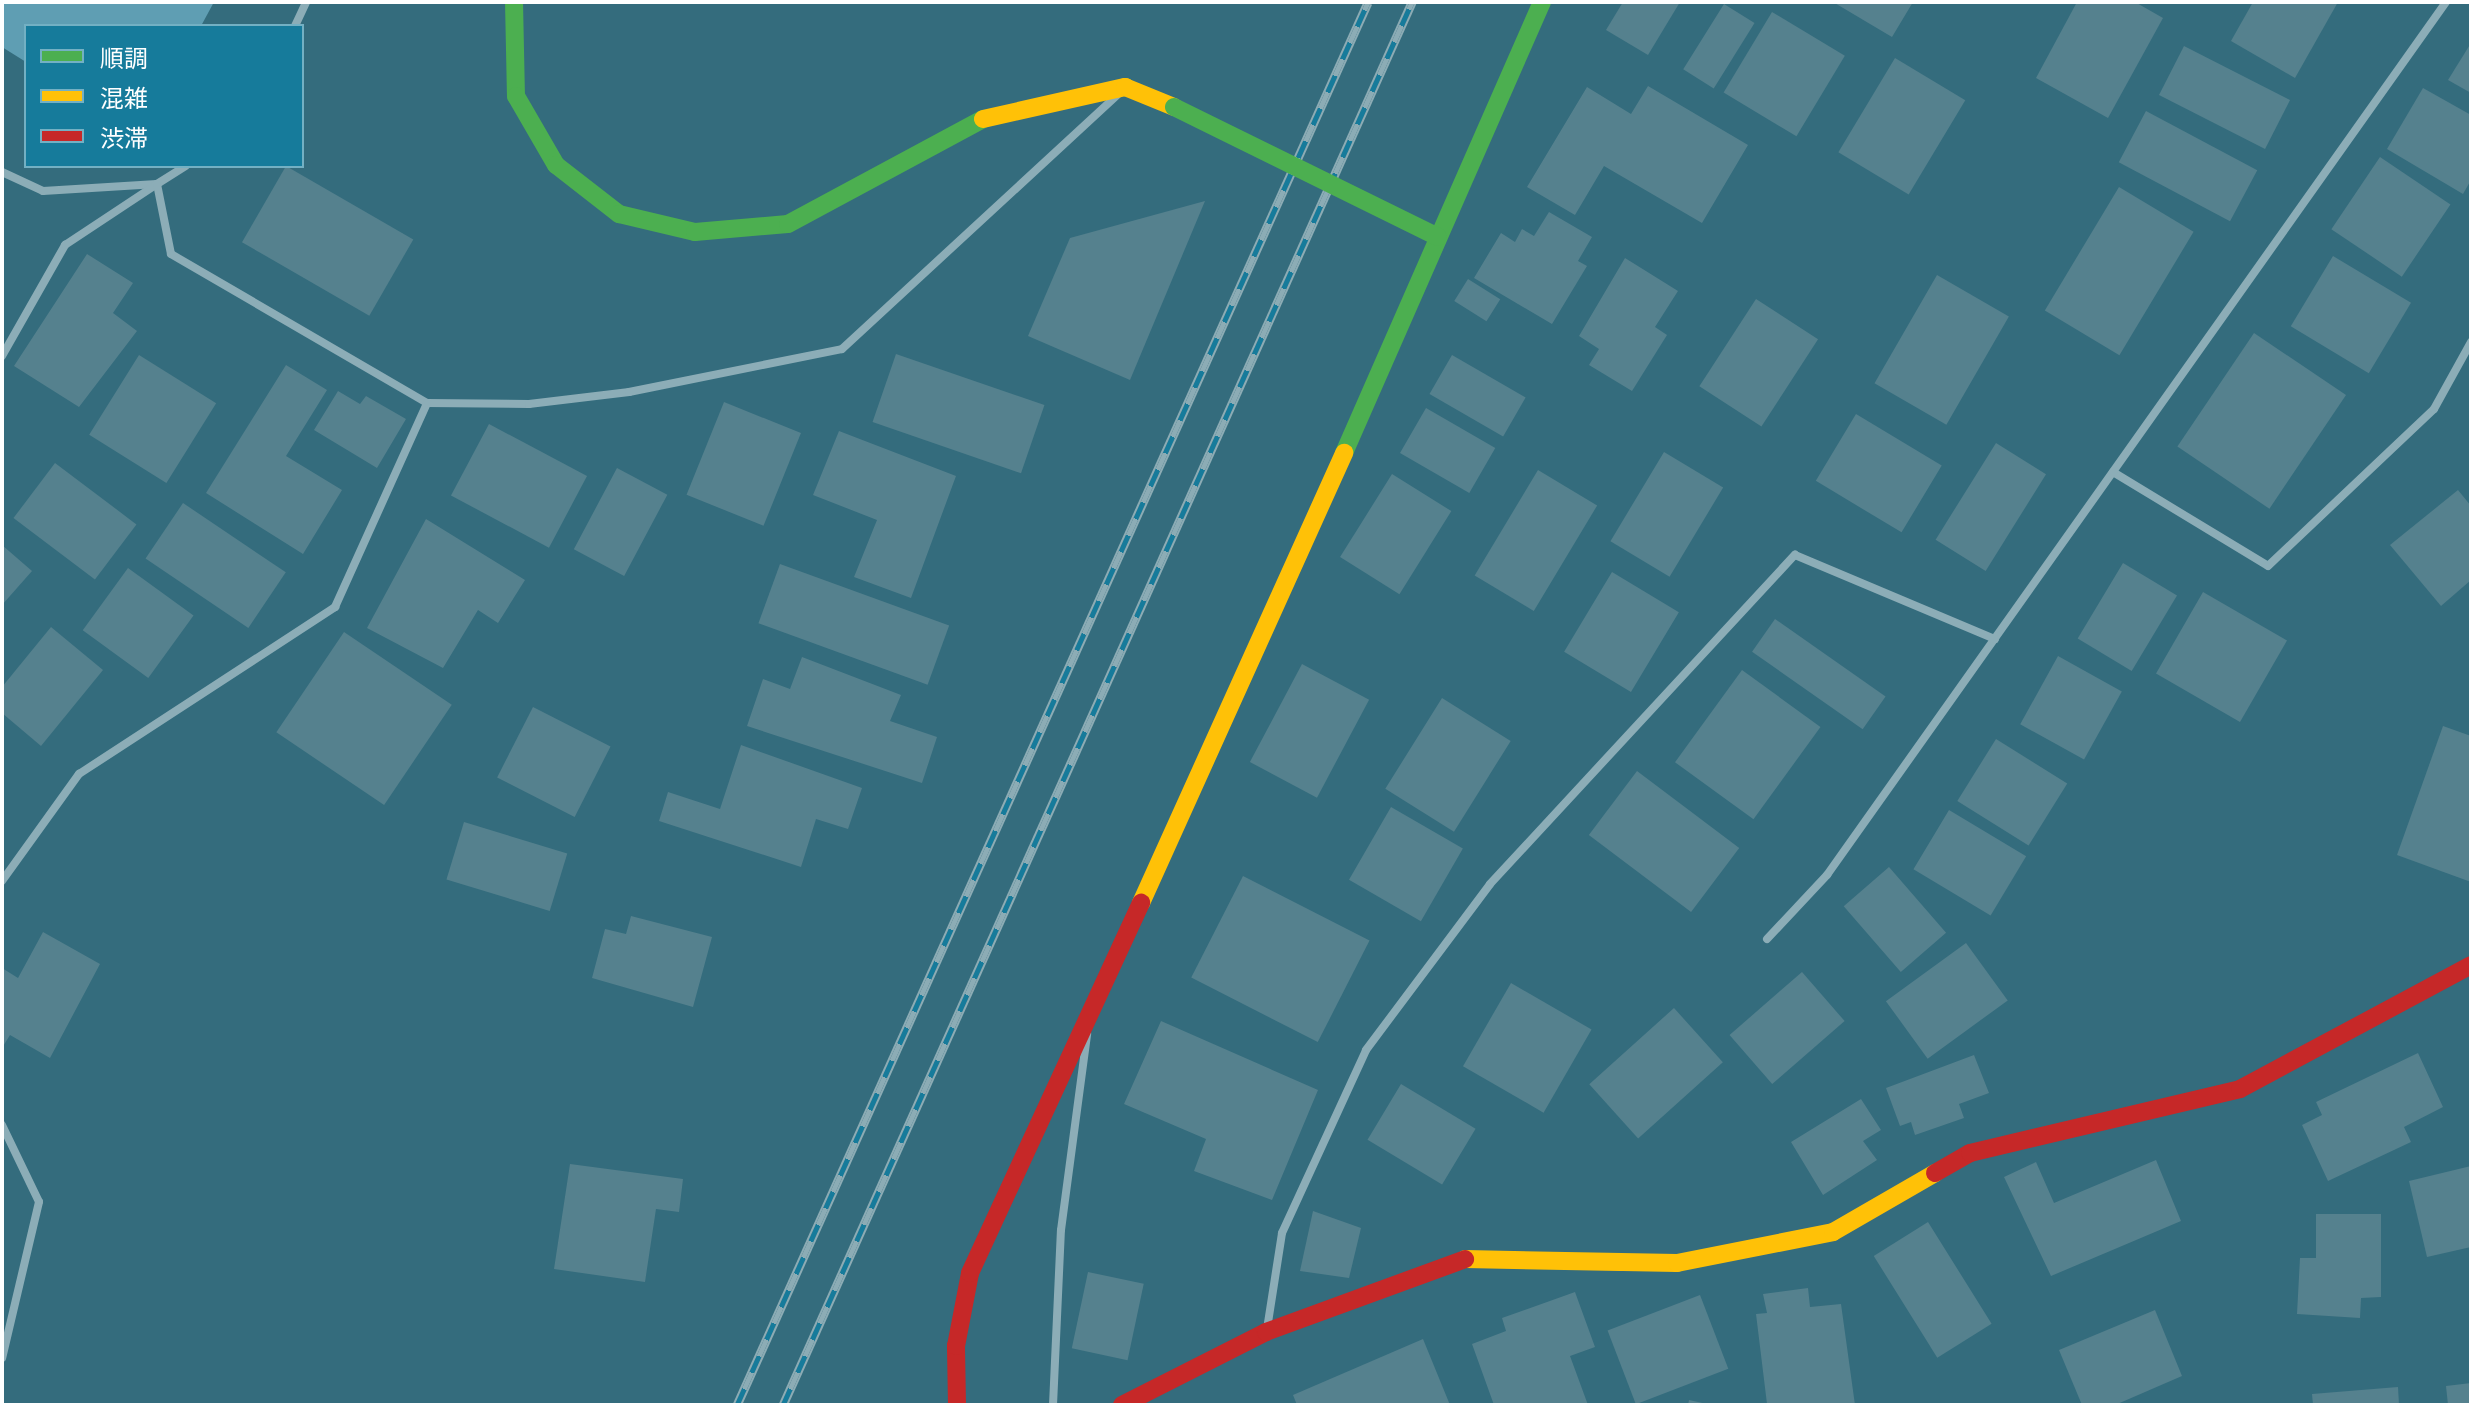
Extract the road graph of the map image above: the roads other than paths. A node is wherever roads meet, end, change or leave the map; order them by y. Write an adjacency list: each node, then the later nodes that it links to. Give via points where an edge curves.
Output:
1 (306, 2): 5 (street)
2 (514, 2): 6 (street, via 516,96 556,165 619,214 695,232 788,224 994,113)
3 (1542, 2): 10 (street)
4 (2446, 2): 14 (street)
5 (296, 24)
6 (1125, 87): 10 (street, bridge); 13 (street, via 842,349 629,392 529,404)
7 (183, 168): 9 (street)
8 (2, 172): 9 (street, via 43,191)
9 (157, 184): 12 (street, via 65,245); 13 (street, via 171,254)
10 (1438, 237): 19 (street)
11 (2471, 342): 14 (street, via 2434,409 2268,566)
12 (2, 356)
13 (427, 403): 16 (street, via 335,607 79,774)
14 (2113, 472): 15 (street)
15 (1995, 639): 17 (street, via 1827,875); 21 (street, via 1795,555 1490,884 1366,1050 1282,1233)
16 (2, 881)
17 (1767, 939)
18 (2471, 965): 21 (street, via 2240,1089 1970,1153 1833,1232 1677,1263 1461,1259)
19 (1088, 1025): 23 (street, via 1009,1178 970,1273 956,1346); 24 (street, via 1061,1230)
20 (2, 1125): 22 (street, via 39,1202)
21 (1266, 1332): 25 (street)
22 (2, 1358)
23 (957, 1405)
24 (1053, 1405)
25 (1122, 1405)

